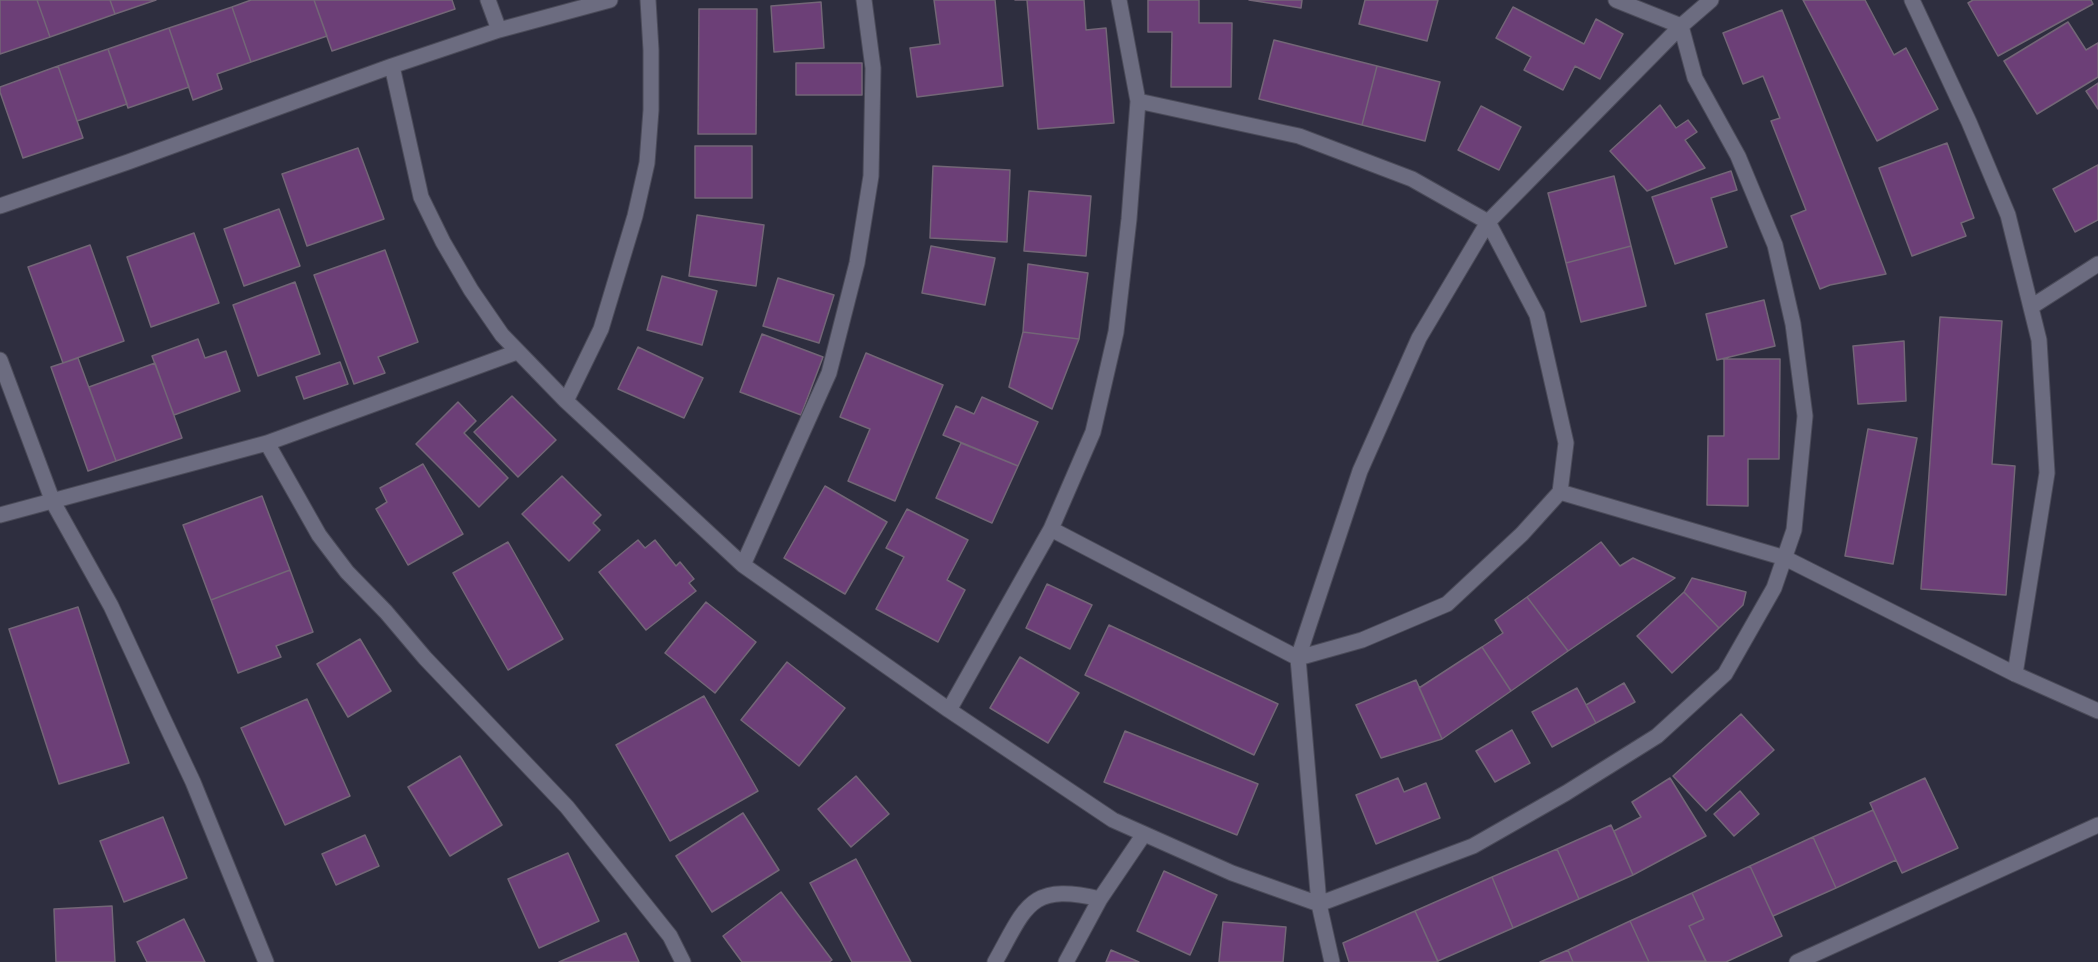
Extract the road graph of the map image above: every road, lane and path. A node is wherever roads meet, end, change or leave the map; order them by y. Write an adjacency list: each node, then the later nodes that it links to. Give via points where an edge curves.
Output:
1 (488, 0): 10 (street)
2 (610, 0): 10 (street)
3 (648, 0): 19 (street, via 651,110 647,163 601,329)
4 (864, 0): 26 (street, via 873,68 871,176 857,263 829,373)
5 (1119, 0): 12 (street)
6 (1616, 0): 9 (street)
7 (1710, 0): 9 (street)
8 (1912, 0): 16 (street, via 2008,216)
9 (1681, 26): 14 (street); 25 (street, via 1695,78 1738,156 1775,245 1793,324 1805,416 1794,530)
10 (499, 30): 11 (street)
11 (392, 66): 13 (street); 17 (street, via 421,197 471,290)
12 (1138, 101): 14 (street, via 1299,136 1412,179); 24 (street, via 1116,332 1094,432)
13 (0, 206)
14 (1488, 222): 21 (street, via 1537,315 1566,442); 27 (street, via 1419,338 1360,471)
15 (2098, 264): 16 (street)
16 (2031, 307): 28 (street, via 2039,340 2047,473)
17 (517, 352): 19 (street); 20 (street)
18 (0, 360): 22 (street)
19 (566, 401): 26 (street)
20 (267, 442): 22 (street); 36 (street, via 319,535 347,572 567,807 670,936)
21 (1560, 492): 25 (street); 27 (street, via 1522,534 1447,604 1362,640)
22 (53, 502): 23 (street); 35 (street, via 111,606 162,714)
23 (0, 515)
24 (1052, 529): 27 (street); 29 (street)
25 (1785, 558): 28 (street); 34 (street, via 1774,588 1725,674 1657,736 1473,846)
26 (743, 565): 29 (street)
27 (1298, 658): 34 (street)
28 (2015, 674): 30 (street)
29 (949, 710): 32 (street, via 1113,820)
30 (2098, 711)
31 (2098, 825): 40 (street)
32 (1143, 834): 33 (street); 34 (street, via 1232,873)
33 (1100, 899): 37 (street, via 1058,893 1034,901 1025,909); 38 (street)
34 (1319, 904): 39 (street)
35 (266, 962)
36 (683, 962)
37 (995, 962)
38 (1066, 962)
39 (1332, 962)
40 (1797, 962)

